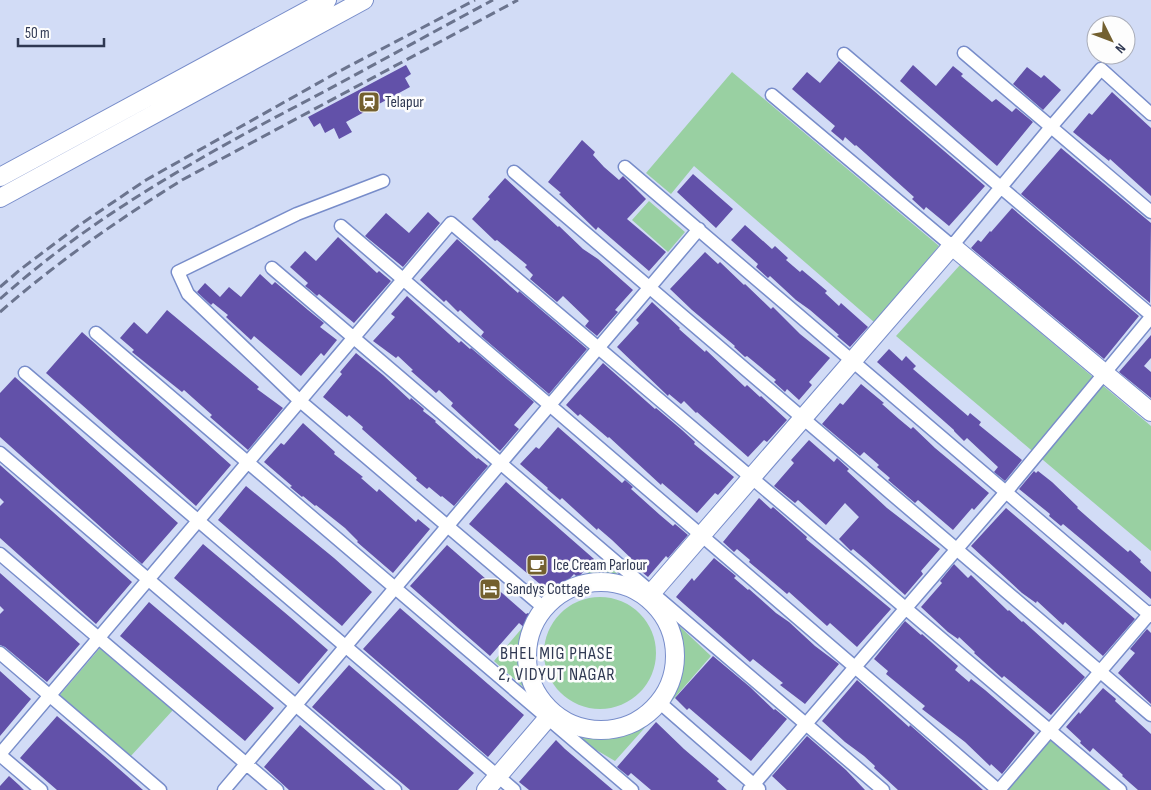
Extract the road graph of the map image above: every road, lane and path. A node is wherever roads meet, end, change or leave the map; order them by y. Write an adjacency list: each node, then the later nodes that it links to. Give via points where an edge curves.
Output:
1 (327, 0): 10 (street)
2 (364, 0): 13 (street)
3 (964, 52): 7 (street)
4 (844, 54): 12 (street)
5 (772, 95): 17 (street)
6 (1151, 114): 7 (street, via 1101,69)
7 (1051, 127): 12 (street); 14 (street)
8 (625, 167): 16 (street)
9 (514, 172): 20 (street)
10 (0, 177)
11 (383, 181): 28 (street, via 297,214 178,272 188,294)
12 (1001, 187): 17 (street); 21 (street)
13 (0, 198)
14 (1151, 212)
15 (341, 226): 19 (street)
16 (699, 229): 20 (street); 25 (street)
17 (952, 246): 25 (street); 26 (street)
18 (272, 268): 23 (street)
19 (403, 280): 23 (street); 24 (street, via 451,223); 29 (street)
20 (649, 288): 24 (street); 31 (street)
21 (1151, 316): 26 (street)
22 (96, 332): 33 (street)
23 (354, 338): 28 (street); 34 (street)
24 (598, 348): 29 (street); 35 (street)
25 (853, 361): 31 (street); 36 (street)
26 (1104, 372): 30 (street); 36 (street)
27 (25, 373): 37 (street)
28 (300, 401): 33 (street); 38 (street)
29 (550, 405): 34 (street); 39 (street)
30 (1151, 412)
31 (803, 418): 35 (street); 40 (street)
32 (0, 453): 42 (street)
33 (248, 462): 37 (street); 43 (street)
34 (500, 463): 38 (street); 44 (street)
35 (751, 478): 39 (street); 46 (street)
36 (1006, 492): 40 (street); 47 (street)
37 (198, 521): 42 (street); 49 (street)
38 (447, 526): 43 (street); 45 (street)
39 (701, 535): 44 (street); 51 (street)
40 (956, 549): 46 (street); 52 (street)
41 (0, 554): 48 (street)
42 (148, 580): 48 (street); 55 (street)
43 (395, 588): 49 (street); 57 (street)
44 (649, 594): 45 (street, via 605,581 582,584 561,593); 54 (street, via 672,636 675,659 670,682); 58 (street)
45 (544, 608): 57 (street, via 532,628 526,651 528,674)
46 (905, 609): 51 (street); 59 (street)
47 (1150, 614): 52 (street)
48 (98, 638): 53 (street); 61 (street)
49 (345, 646): 55 (street); 62 (street)
50 (0, 654): 53 (street)
51 (854, 667): 58 (street); 73 (street)
52 (1100, 672): 56 (street); 59 (street)
53 (50, 696): 60 (street); 65 (street)
54 (659, 702): 57 (street, via 641,718 619,728 596,730 572,725); 63 (street)
55 (296, 705): 61 (street); 68 (street)
56 (1151, 714)
57 (550, 715): 62 (street); 71 (street)
58 (806, 724): 63 (street); 72 (street)
59 (1049, 731): 73 (street); 74 (street)
60 (0, 754): 64 (street)
61 (246, 764): 66 (street); 67 (street)
62 (498, 776): 69 (street); 70 (street)
63 (754, 788)
64 (41, 790)
65 (160, 790)
66 (224, 790)
67 (277, 790)
68 (395, 790)
69 (486, 790)
70 (514, 790)
71 (632, 790)
72 (883, 790)
73 (998, 790)
74 (1120, 790)

